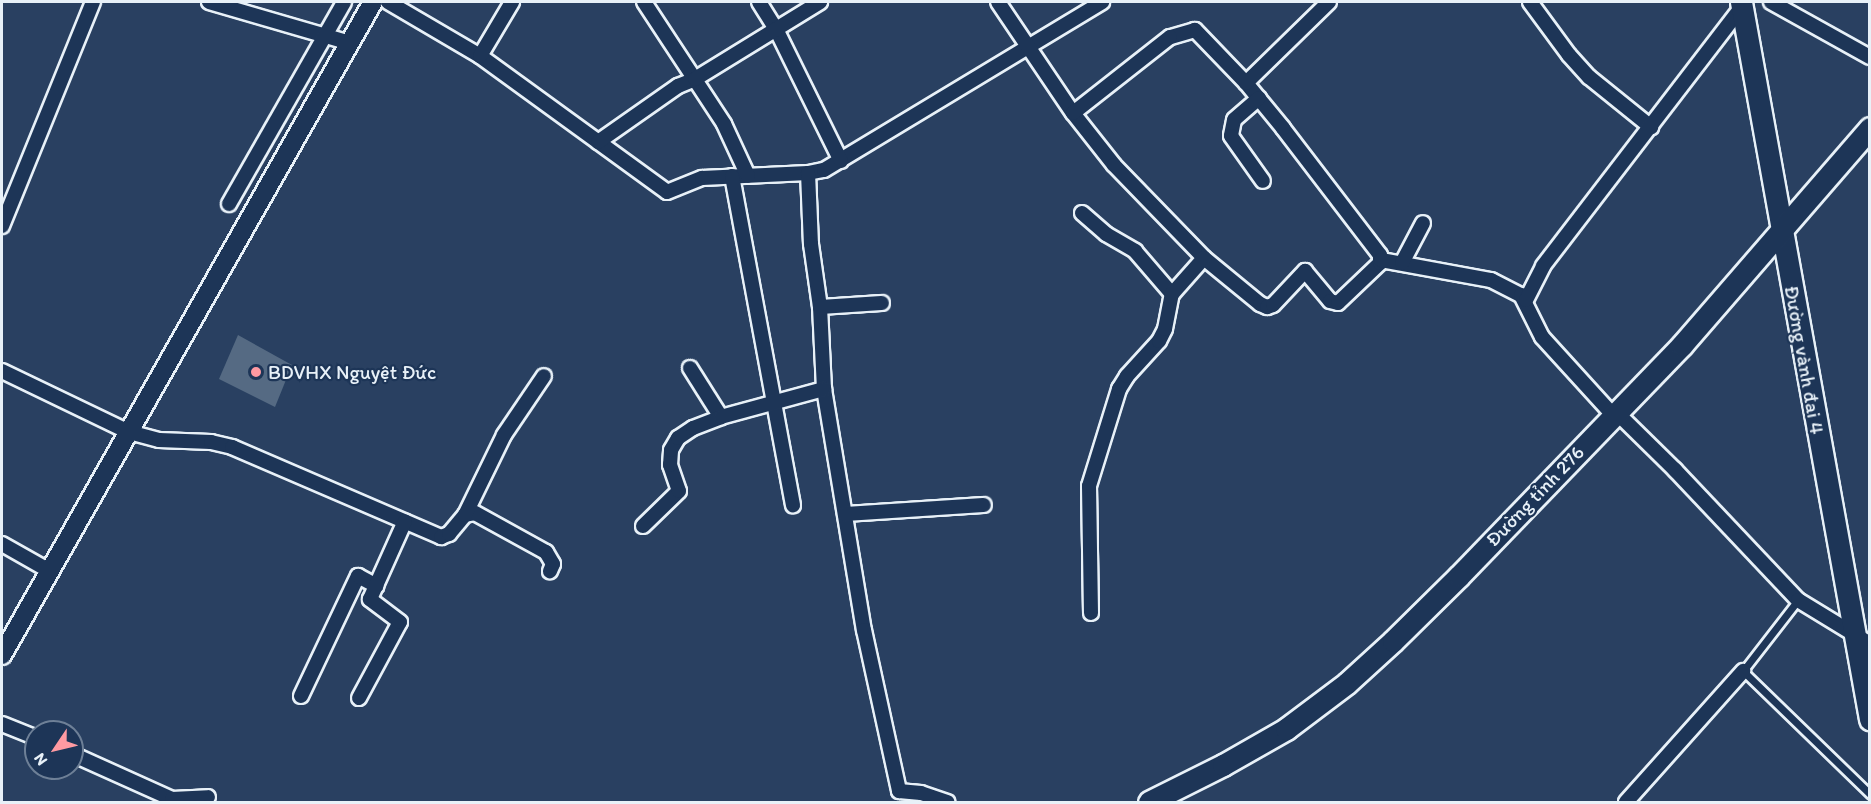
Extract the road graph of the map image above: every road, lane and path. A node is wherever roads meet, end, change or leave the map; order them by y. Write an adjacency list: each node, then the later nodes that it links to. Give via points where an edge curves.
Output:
1 (93, 2): 37 (street)
2 (345, 2): 17 (street)
3 (373, 2): 18 (main road)
4 (388, 2): 20 (street)
5 (512, 2): 20 (street)
6 (644, 2): 22 (street)
7 (759, 2): 16 (street)
8 (820, 2): 16 (street)
9 (998, 2): 19 (street)
10 (1102, 2): 19 (street)
11 (1329, 2): 23 (street)
12 (1530, 2): 26 (street, via 1589,77)
13 (1772, 2): 21 (street)
14 (219, 3): 17 (street)
15 (1743, 3): 26 (street); 38 (main road, Đường vành đai 4)
16 (776, 29): 22 (street); 29 (street)
17 (324, 35): 18 (street); 34 (street)
18 (350, 43): 53 (main road)
19 (1026, 45): 25 (street); 29 (street)
20 (480, 56): 28 (street)
21 (1869, 57)
22 (695, 79): 28 (street, via 678,86); 32 (street, via 724,124)
23 (1246, 83): 24 (street); 25 (street, via 1195,30 1189,30 1158,46)
24 (1258, 98): 33 (street, via 1234,120 1231,136); 40 (street)
25 (1073, 114): 39 (street, via 1114,165)
26 (1651, 127): 43 (street, via 1543,266)
27 (1869, 128): 38 (main road, Đường tỉnh 276)
28 (598, 142): 31 (street, via 667,192 702,178)
29 (841, 161): 30 (street)
30 (808, 173): 32 (street); 45 (street, via 811,244)
31 (732, 176): 32 (street); 50 (street)
32 (748, 176)
33 (1263, 181)
34 (229, 204)
35 (1082, 213): 42 (street, via 1106,234 1135,251)
36 (1423, 223): 41 (street)
37 (2, 226)
38 (1781, 233): 51 (main road, Đường tỉnh 276, via 1682,345); 66 (main road, Đường vành đai 4)
39 (1204, 258): 40 (street, via 1267,307 1305,271 1330,301 1338,303); 42 (street)
40 (1381, 260): 41 (street)
41 (1402, 263): 43 (street, via 1491,280)
42 (1172, 294): 65 (street, via 1159,341 1119,389 1089,486)
43 (1526, 300): 51 (street, via 1527,312 1542,337)
44 (882, 303): 45 (street)
45 (820, 307): 49 (street)
46 (690, 368): 52 (street)
47 (2, 371): 53 (street)
48 (544, 376): 57 (street, via 504,435)
49 (825, 389): 50 (street); 56 (street)
50 (775, 404): 52 (street); 54 (street)
51 (1614, 414): 64 (street, via 1675,470); 78 (main road, Đường tỉnh 276, via 1459,576 1347,683 1269,739)
52 (721, 417): 59 (street, via 678,438 671,450 670,465 679,491)
53 (129, 432): 58 (street, via 159,440 212,442 232,447); 61 (main road)
54 (793, 505)
55 (984, 505): 56 (street)
56 (845, 514): 77 (street, via 864,630 899,791)
57 (465, 515): 58 (street, via 449,534 441,537); 62 (street, via 475,513 546,552 553,564)
58 (405, 521): 63 (street)
59 (643, 526)
60 (2, 544): 61 (street)
61 (48, 570): 67 (main road)
62 (550, 571)
63 (376, 586): 69 (street, via 358,576); 70 (street, via 370,599 400,622)
64 (1798, 600): 66 (street); 68 (lane)
65 (1091, 613)
66 (1862, 640): 71 (main road, Đường vành đai 4)
67 (2, 655)
68 (1743, 671): 75 (lane); 79 (street)
69 (301, 696)
70 (359, 698)
71 (1869, 719)
72 (2, 724): 73 (street)
73 (24, 733)
74 (84, 759): 76 (street, via 172,799)
75 (1869, 794)
76 (208, 797)
77 (947, 802)
78 (1149, 802)
79 (1626, 802)

